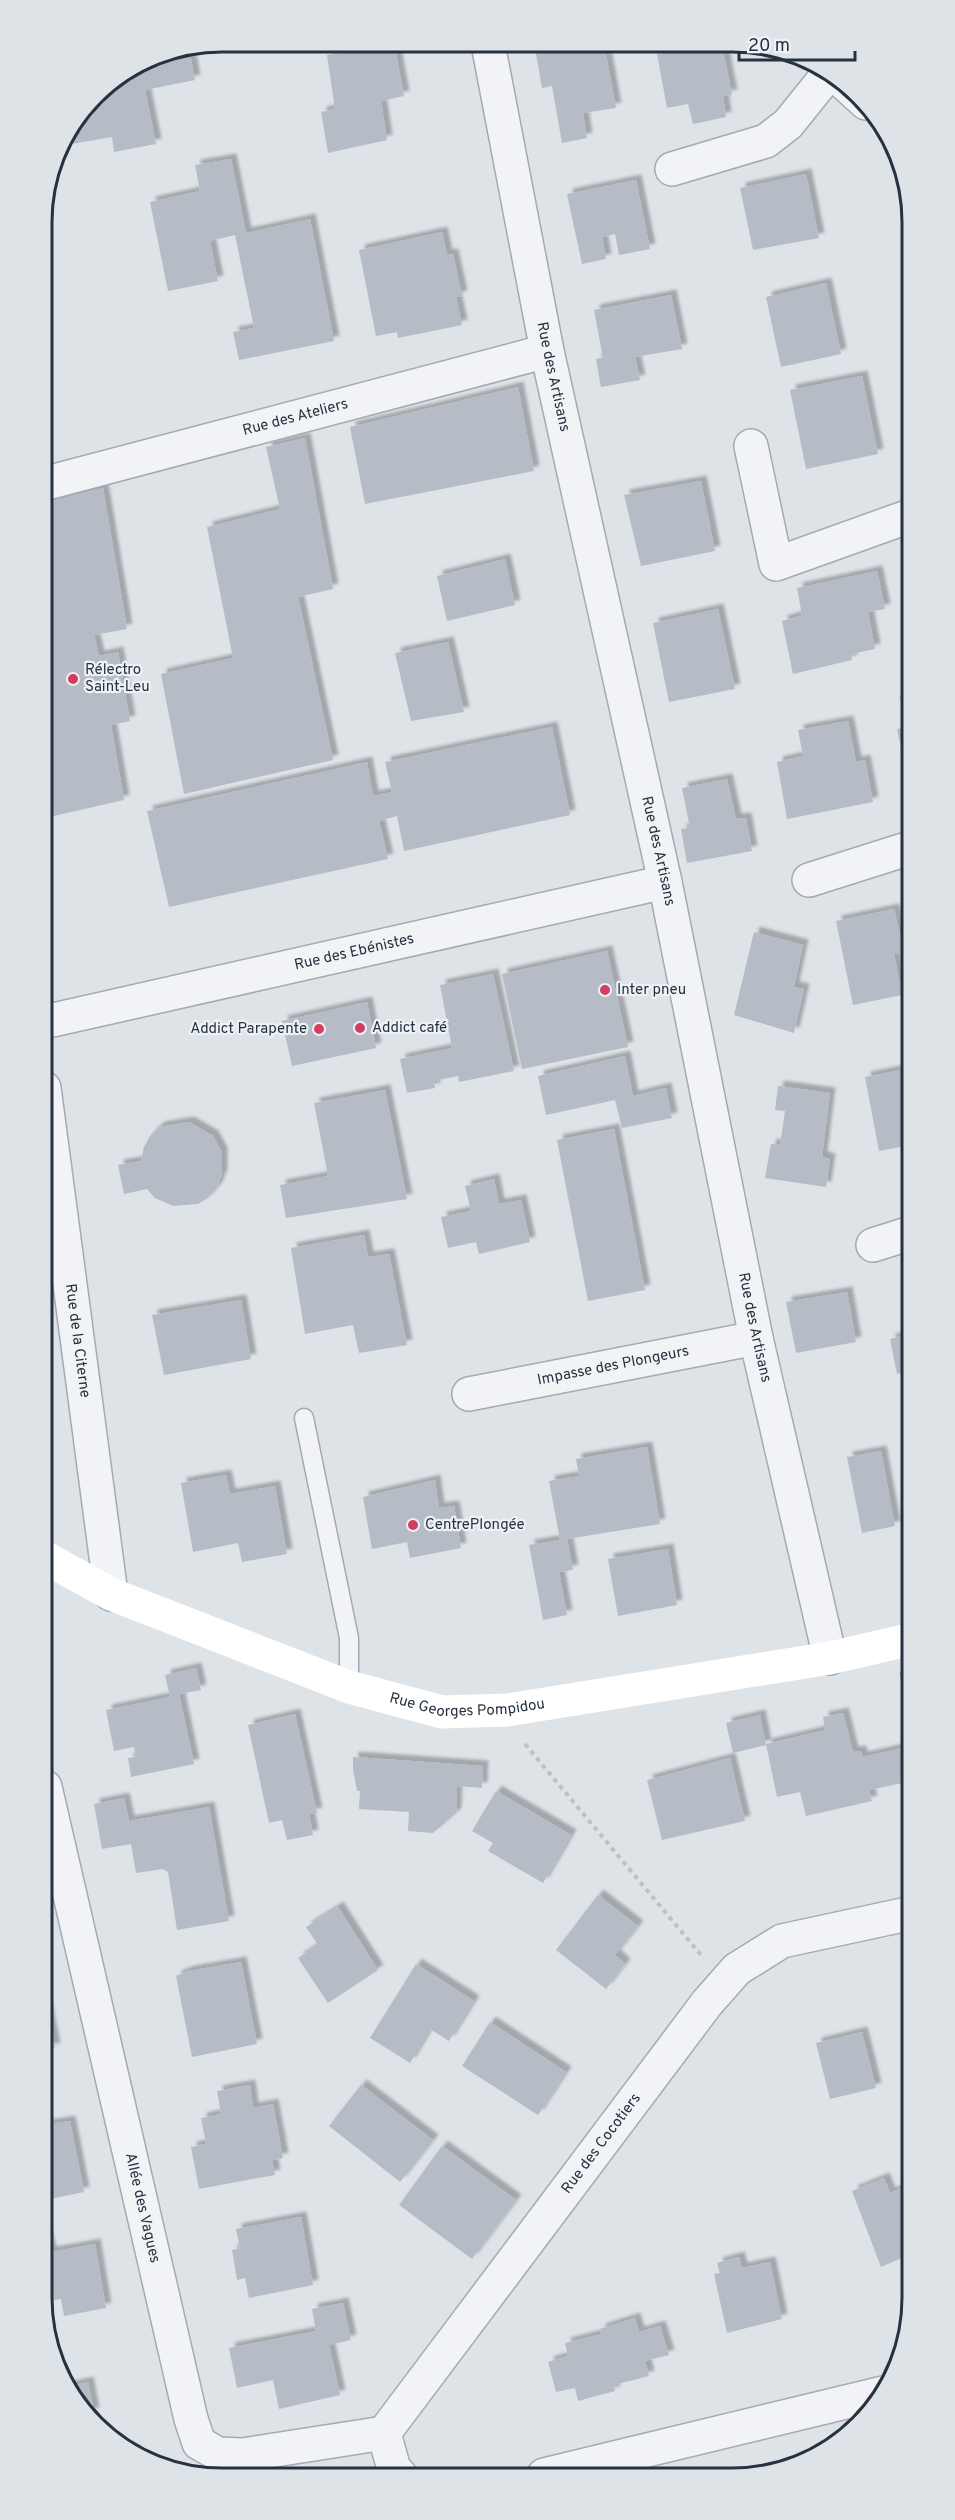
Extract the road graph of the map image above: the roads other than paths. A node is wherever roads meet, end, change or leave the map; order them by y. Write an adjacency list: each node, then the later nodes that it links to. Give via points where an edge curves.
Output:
1 (490, 52): 4 (street, Rue des Artisans)
2 (824, 79): 3 (street, via 788,124 766,141)
3 (672, 169)
4 (547, 351): 6 (street, Rue des Ateliers); 10 (street, Rue des Artisans)
5 (751, 446): 7 (street, via 776,564)
6 (53, 481)
7 (902, 519)
8 (902, 851): 9 (street)
9 (809, 880)
10 (665, 882): 11 (street, Rue des Ebénistes); 15 (street, Rue des Artisans)
11 (53, 1020)
12 (53, 1153): 19 (street, Rue de la Citerne)
13 (902, 1236): 14 (street)
14 (873, 1245)
15 (756, 1338): 16 (street, Impasse des Plongeurs); 21 (street, Rue des Artisans)
16 (469, 1394)
17 (304, 1418): 22 (lane, via 349,1638)
18 (52, 1562): 19 (main road, Rue Georges Pompidou)
19 (111, 1594): 22 (main road, Rue Georges Pompidou)
20 (902, 1641): 21 (main road, Rue Georges Pompidou)
21 (830, 1658): 22 (main road, Rue Georges Pompidou, via 507,1710 442,1712)
22 (349, 1687)
23 (52, 1818): 26 (street, Allée des Vagues, via 199,2443 218,2454 243,2455)
24 (902, 1915): 26 (street, Rue des Cocotiers, via 782,1941 737,1969 707,2003)
25 (871, 2396): 28 (street)
26 (384, 2433): 27 (street)
27 (394, 2468)
28 (573, 2468)

